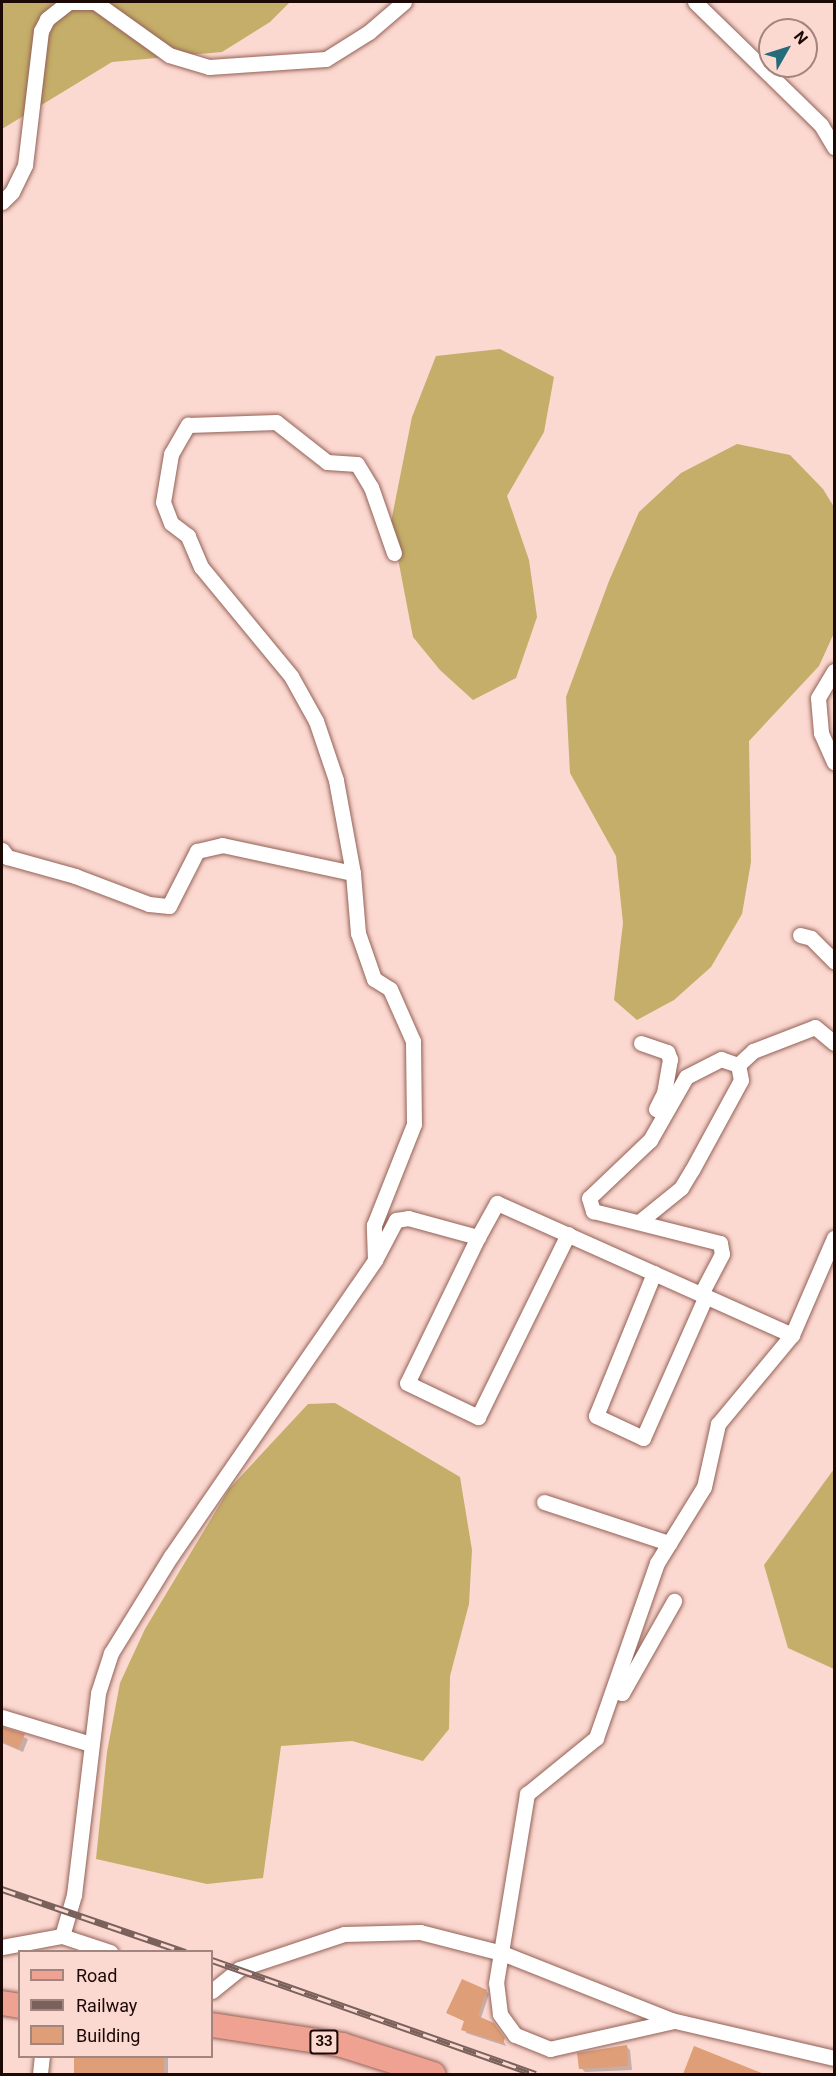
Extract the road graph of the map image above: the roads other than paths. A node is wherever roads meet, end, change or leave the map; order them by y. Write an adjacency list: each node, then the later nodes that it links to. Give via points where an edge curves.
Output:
1 (404, 2): 4 (street, via 369,32 326,59 209,67 169,55 95,2 69,2 47,19 41,31 25,165 12,192)
2 (695, 2): 3 (street, via 821,125)
3 (834, 147)
4 (2, 202)
5 (394, 553): 9 (street, via 380,508 357,464 327,462 276,422 188,425 171,454 163,502 171,523 188,536 201,567 291,676 316,721 336,780)
6 (834, 671): 7 (street, via 818,698 821,733)
7 (834, 762)
8 (2, 850): 9 (street, via 7,857 75,876 149,904 169,906 197,851 222,845)
9 (353, 873): 20 (street, via 358,933 367,962 374,979 390,989 413,1041 414,1124 374,1225)
10 (800, 935): 11 (street, via 811,938)
11 (834, 961)
12 (641, 1043): 15 (street, via 667,1052 670,1059 664,1093 644,1131)
13 (834, 1043): 14 (street, via 815,1027 753,1050)
14 (738, 1065): 15 (street, via 721,1059 686,1077); 16 (street, via 741,1080 681,1188)
15 (644, 1146): 16 (street, via 589,1198 593,1211)
16 (639, 1222): 22 (street, via 720,1243 722,1254)
17 (568, 1234): 18 (street, via 497,1203); 18 (street, via 478,1417 407,1383); 21 (street)
18 (478, 1237): 20 (street, via 408,1218 396,1220)
19 (834, 1238): 23 (street)
20 (375, 1260): 29 (street, via 171,1556 111,1653 98,1693)
21 (654, 1273): 22 (street); 22 (street, via 596,1416 643,1438)
22 (704, 1295): 23 (street)
23 (792, 1335): 25 (street, via 718,1424 704,1487)
24 (544, 1502): 25 (street)
25 (669, 1543): 27 (street, via 657,1563)
26 (674, 1601): 27 (street, via 622,1693)
27 (612, 1691): 33 (street, via 596,1738 527,1794)
28 (2, 1717): 29 (street)
29 (91, 1744): 30 (street, via 74,1895)
30 (62, 1936): 31 (street); 32 (street)
31 (2, 1947)
32 (104, 1950)
33 (502, 1953): 34 (street, via 420,1932 344,1934 239,1969); 37 (street); 37 (street, via 496,1983 500,2014 515,2035 530,2044 550,2049 571,2046)
34 (213, 1988)
35 (2, 2003): 36 (main road)
36 (18, 2006)
37 (674, 2020): 40 (street)
38 (213, 2025): 42 (main road, 33, via 342,2045)
39 (42, 2058): 41 (street)
40 (834, 2058)
41 (40, 2074)
42 (433, 2074)

